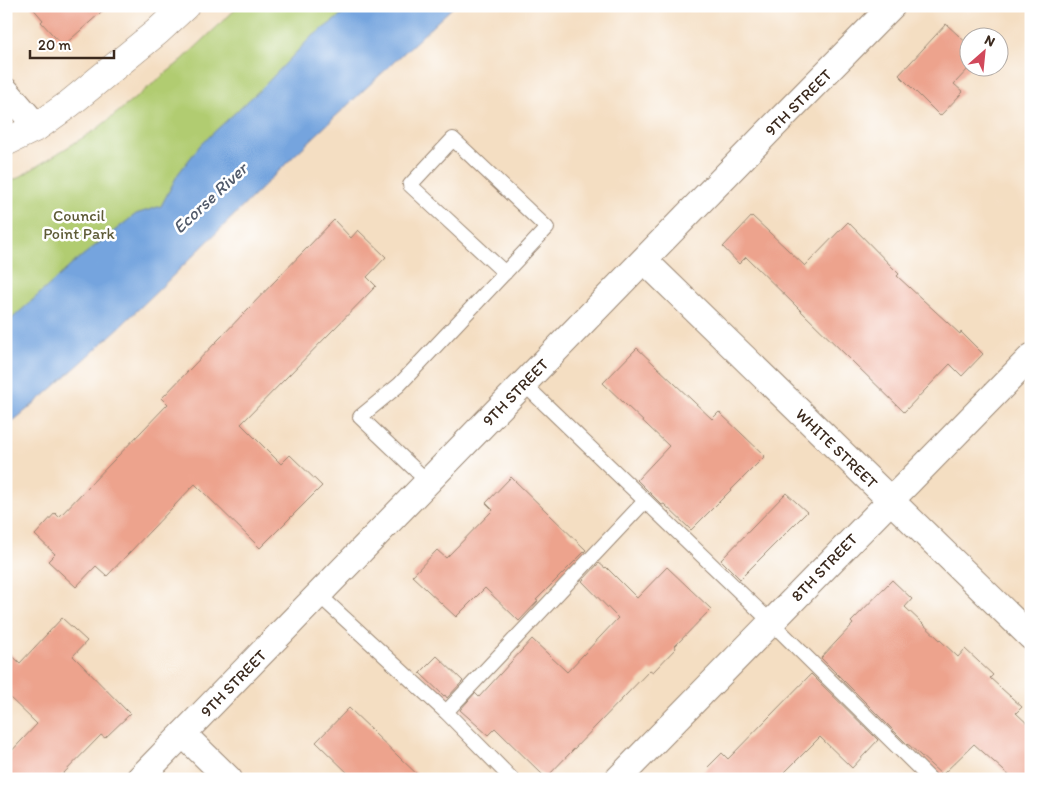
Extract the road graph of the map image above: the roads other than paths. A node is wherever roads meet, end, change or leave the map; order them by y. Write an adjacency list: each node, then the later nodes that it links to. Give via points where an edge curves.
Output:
1 (185, 6): 4 (street)
2 (892, 6): 6 (street, 9TH STREET)
3 (6, 92): 4 (street)
4 (37, 127): 5 (street)
5 (6, 142)
6 (644, 260): 9 (street, 9TH STREET); 11 (street, WHITE STREET)
7 (505, 273): 7 (lane, via 547,228 453,139 410,185); 10 (lane, via 399,385 360,417)
8 (1027, 368): 11 (street, 8TH STREET)
9 (524, 384): 10 (street, 9TH STREET); 12 (lane)
10 (428, 482): 13 (street, 9TH STREET)
11 (890, 500): 14 (street, 8TH STREET); 15 (street, WHITE STREET)
12 (645, 501): 14 (lane); 16 (lane)
13 (318, 594): 16 (lane); 17 (street, 9TH STREET)
14 (771, 622): 21 (street, 8TH STREET); 22 (lane)
15 (1031, 637)
16 (446, 712): 20 (lane)
17 (183, 734): 18 (street, 9TH STREET); 19 (street)
18 (139, 779)
19 (229, 779)
20 (512, 779)
21 (618, 779)
22 (930, 779)

